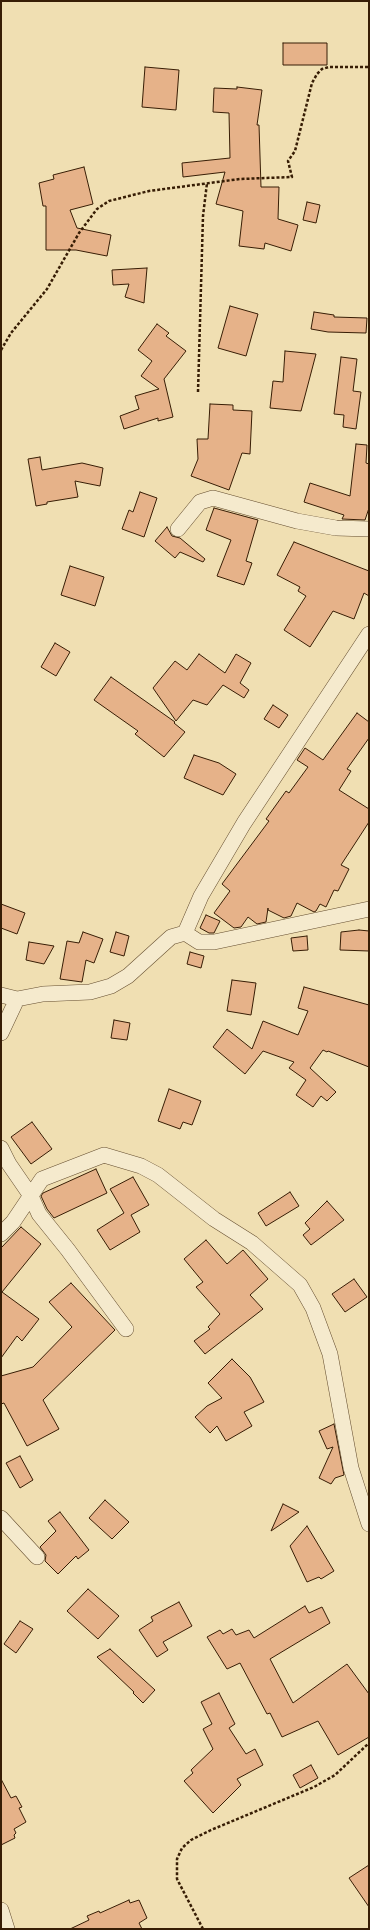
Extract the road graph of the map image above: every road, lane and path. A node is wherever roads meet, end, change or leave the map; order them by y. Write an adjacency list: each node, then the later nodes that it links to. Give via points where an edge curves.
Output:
1 (369, 67): 2 (path, via 329,67 317,74 312,83 295,151 288,161 292,177)
2 (207, 183): 3 (path, via 149,191 110,201 97,209 79,233 47,289 11,333); 4 (path, via 202,216)
3 (1, 350)
4 (198, 392)
5 (369, 528): 6 (street, via 336,528 297,521 213,498 200,502)
6 (178, 529)
7 (369, 634): 9 (street, via 244,823 201,896)
8 (369, 909): 9 (street, via 214,942 199,942)
9 (184, 933): 11 (street, via 171,937 128,976 111,986 90,992 44,994)
10 (1, 995): 11 (street)
11 (17, 999): 12 (street)
12 (1, 1033)
13 (1, 1148): 14 (street)
14 (31, 1196): 15 (street); 16 (street, via 39,1214); 18 (street, via 42,1179 104,1155 113,1156 158,1175 214,1219 252,1243 300,1286 313,1308 330,1354 351,1468)
15 (1, 1234)
16 (126, 1329)
17 (1, 1518): 19 (street)
18 (368, 1521)
19 (36, 1557)
20 (369, 1743): 23 (path, via 335,1775 314,1788 191,1840 182,1848 177,1859 177,1879)
21 (1, 1910): 22 (street)
22 (8, 1929)
23 (203, 1929)

